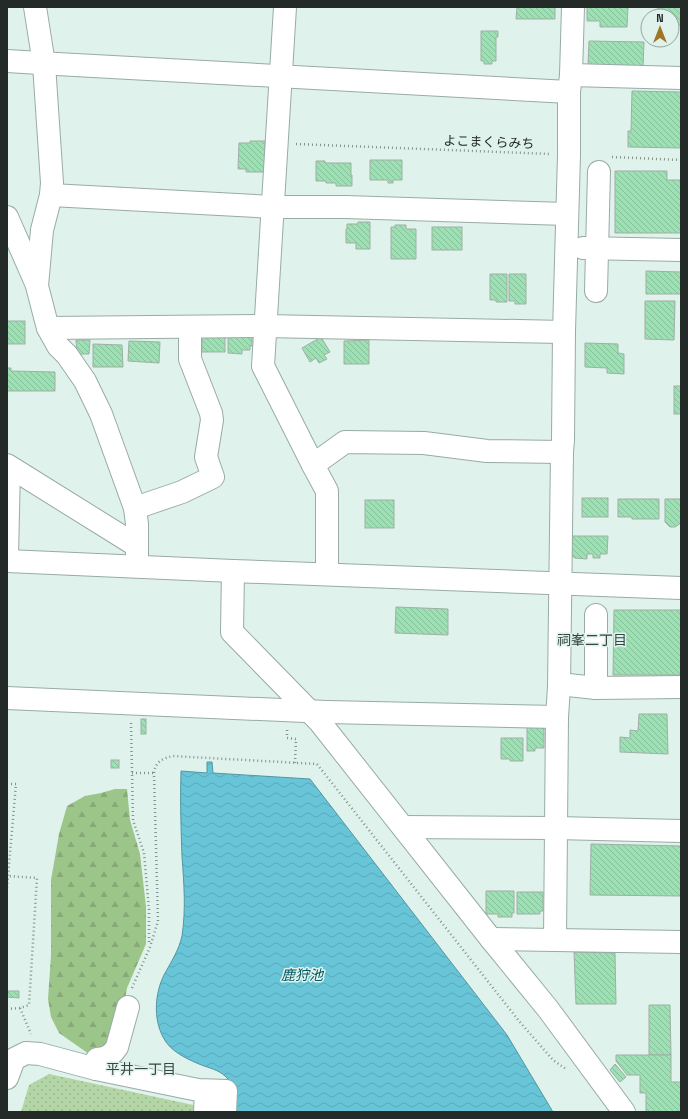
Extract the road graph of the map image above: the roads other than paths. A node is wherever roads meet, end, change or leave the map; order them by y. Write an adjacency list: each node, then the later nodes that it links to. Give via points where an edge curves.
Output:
1 (35, 7): 5 (street)
2 (285, 7): 6 (street)
3 (573, 7): 8 (street)
4 (7, 61): 5 (street)
5 (44, 64): 6 (street); 10 (street)
6 (281, 77): 8 (street); 11 (street)
7 (681, 78): 8 (street)
8 (570, 84): 12 (street)
9 (605, 164): 15 (street)
10 (51, 195): 11 (street); 17 (street, via 42,230)
11 (273, 207): 12 (street); 19 (street)
12 (567, 214): 14 (street)
13 (7, 217): 17 (street)
14 (566, 247): 15 (street); 22 (street)
15 (597, 249): 16 (street); 18 (street)
16 (681, 250)
17 (37, 286): 21 (street)
18 (596, 291)
19 (265, 326): 20 (street); 22 (street); 24 (street, via 263,366)
20 (190, 327): 21 (street); 26 (street, via 190,359 211,413 206,457 213,477 182,492)
21 (48, 328): 26 (street, via 85,382 101,414)
22 (564, 332): 23 (street)
23 (562, 452): 24 (street, via 487,451 424,443 345,442); 32 (street)
24 (312, 465): 31 (street, via 327,491)
25 (8, 466): 27 (street); 28 (street)
26 (135, 508): 27 (street)
27 (137, 556): 29 (street); 30 (street)
28 (7, 557)
29 (7, 561)
30 (233, 571): 31 (street); 39 (street, via 232,632)
31 (327, 574): 32 (street)
32 (560, 584): 33 (street); 35 (street)
33 (681, 588)
34 (596, 615): 37 (street)
35 (559, 687): 37 (street, via 568,685); 40 (street)
36 (681, 687): 37 (street)
37 (596, 688)
38 (7, 698): 39 (street)
39 (308, 711): 40 (street); 41 (street, via 319,720)
40 (557, 717): 42 (street)
41 (404, 827): 42 (street); 44 (street)
42 (556, 828): 43 (street); 45 (street)
43 (681, 832)
44 (491, 939): 45 (street); 53 (street, via 548,1009)
45 (555, 940): 46 (street)
46 (681, 942)
47 (128, 1007): 48 (street, via 117,1047 107,1058 97,1059)
48 (96, 1069): 49 (street, via 40,1054 26,1053 14,1059); 50 (street)
49 (7, 1078)
50 (206, 1090): 51 (street); 52 (street, via 226,1090)
51 (205, 1112)
52 (225, 1112)
53 (624, 1112)

